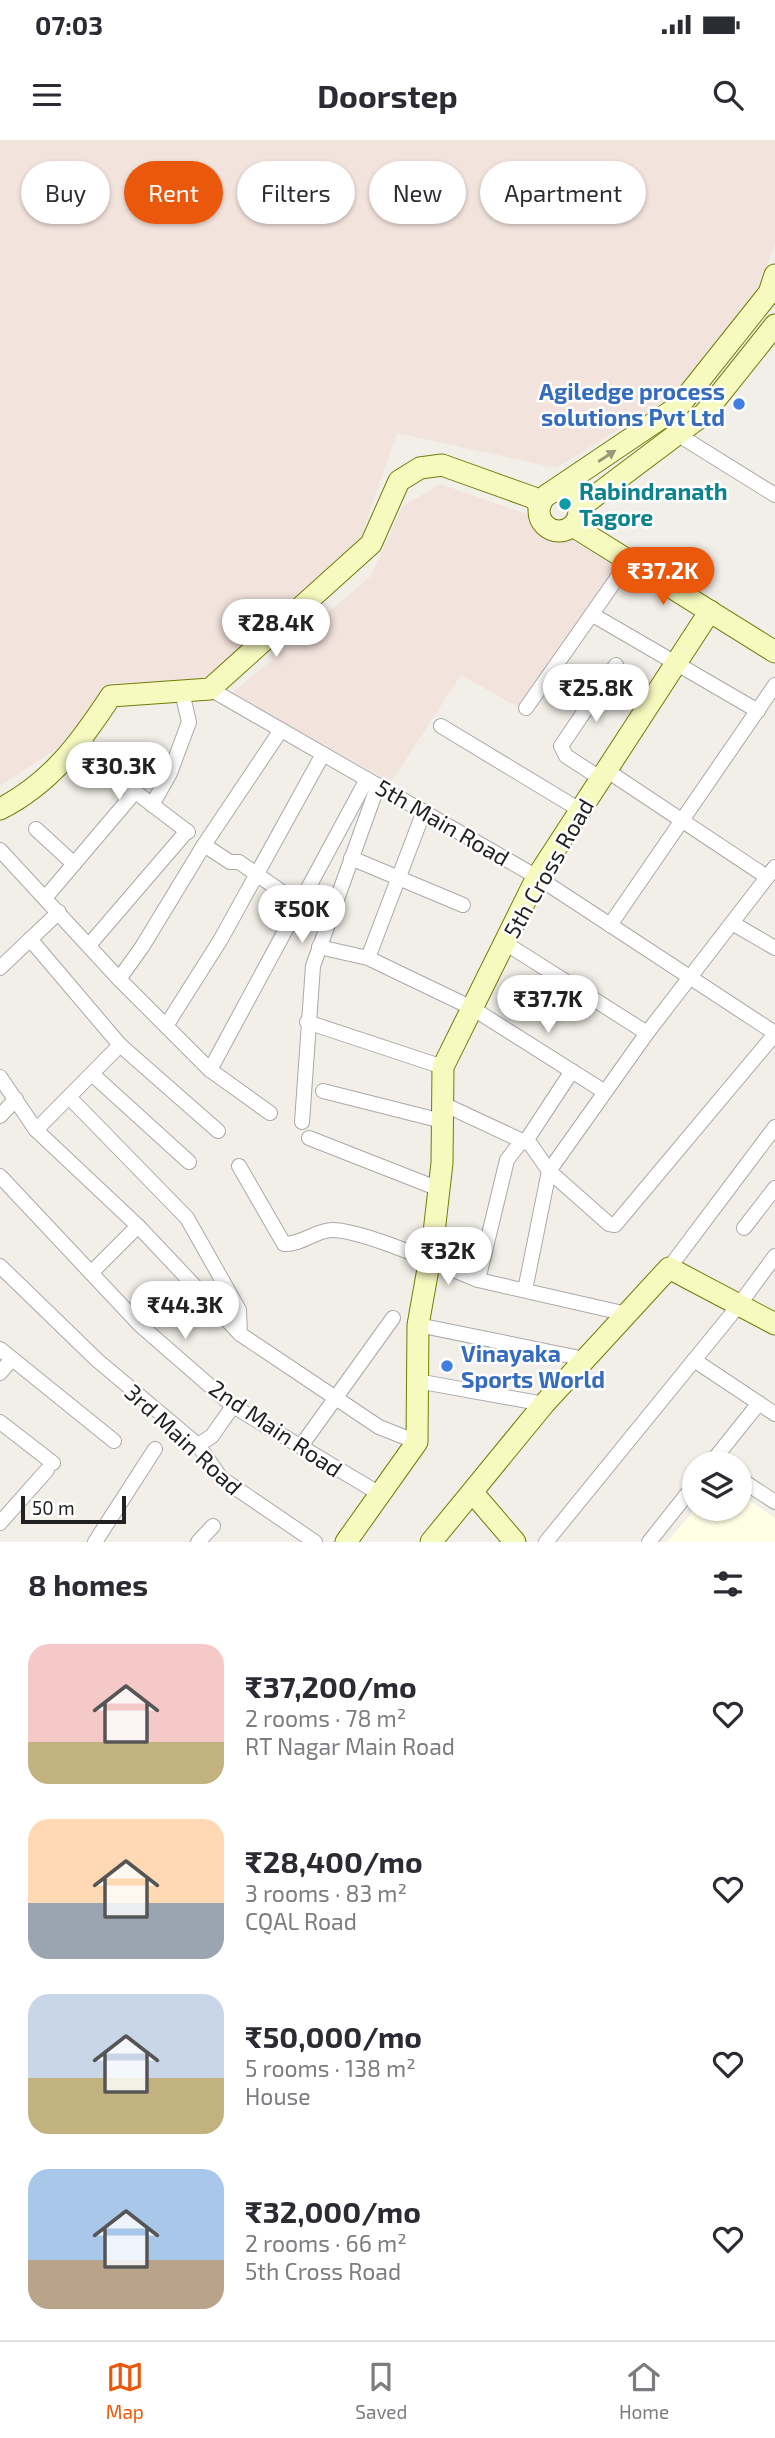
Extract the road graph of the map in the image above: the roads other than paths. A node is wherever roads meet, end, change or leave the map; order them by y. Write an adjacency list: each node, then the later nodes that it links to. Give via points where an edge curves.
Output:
1 (775, 275): 5 (street, one-way to 1, via 678,406 769,293)
2 (775, 325): 3 (street, via 704,414)
3 (677, 434): 4 (street); 6 (street)
4 (774, 494)
5 (545, 500): 6 (street, via 561,491 571,494); 6 (street, via 541,519 549,529 562,531); 14 (street, via 442,465 419,468 399,481 371,544)
6 (576, 517): 7 (street)
7 (629, 561): 8 (street); 9 (street)
8 (710, 611): 10 (street); 11 (street, 5th Cross Road)
9 (593, 615): 11 (street); 16 (street)
10 (775, 652)
11 (675, 663): 17 (street); 22 (street, 5th Cross Road)
12 (616, 665): 22 (street, via 561,746 566,756)
13 (775, 685): 17 (street)
14 (210, 689): 15 (street); 19 (street, 5th Main Road)
15 (182, 692): 20 (street, via 115,694); 25 (street, via 189,722)
16 (526, 708)
17 (758, 711): 29 (street)
18 (441, 726): 27 (street)
19 (281, 730): 21 (street, 5th Main Road); 31 (street)
20 (82, 740): 24 (street); 26 (street, via 31,793)
21 (324, 754): 23 (street, 5th Main Road); 36 (street)
22 (603, 774): 27 (street, 5th Cross Road); 29 (street)
23 (372, 782): 28 (street, 5th Main Road); 33 (street); 40 (street)
24 (135, 792): 25 (street); 34 (street)
25 (152, 805): 48 (street, via 187,832)
26 (0, 809)
27 (580, 810): 38 (street, 5th Cross Road)
28 (424, 811): 37 (street); 38 (street, 5th Main Road)
29 (682, 820): 35 (street); 45 (street)
30 (36, 829): 34 (street)
31 (204, 845): 36 (street); 53 (street)
32 (0, 850): 39 (street)
33 (352, 858): 37 (street); 43 (street)
34 (74, 864): 39 (street)
35 (771, 872): 44 (street)
36 (256, 873): 40 (street); 57 (street)
37 (399, 877): 41 (street); 51 (street)
38 (537, 877): 45 (street, 5th Main Road); 47 (street, 5th Cross Road)
39 (45, 898): 42 (street)
40 (298, 903): 43 (street); 62 (street)
41 (463, 905)
42 (59, 912): 46 (street); 48 (street)
43 (330, 918): 49 (street)
44 (733, 923): 50 (street); 54 (street)
45 (610, 925): 54 (street, 5th Main Road)
46 (30, 939): 52 (street); 60 (street)
47 (505, 943): 55 (street, 5th Cross Road); 58 (street)
48 (90, 944): 53 (street)
49 (319, 947): 51 (street); 56 (street)
50 (775, 948)
51 (368, 958): 55 (street)
52 (0, 968)
53 (119, 979): 57 (street)
54 (691, 980): 58 (street); 59 (street, 5th Main Road)
55 (472, 1008): 61 (street, 5th Cross Road); 63 (street)
56 (307, 1022): 61 (street); 73 (street)
57 (166, 1026): 62 (street)
58 (648, 1033): 67 (street)
59 (775, 1033): 81 (street, via 615,1225)
60 (120, 1045): 64 (street); 76 (street)
61 (443, 1067): 70 (street, 5th Cross Road)
62 (210, 1070): 71 (street)
63 (572, 1071): 67 (street); 78 (street)
64 (92, 1074): 68 (street); 79 (street)
65 (0, 1077): 69 (street)
66 (323, 1091): 70 (street)
67 (605, 1092): 81 (street)
68 (69, 1097): 75 (street); 99 (street, via 187,1218 239,1310)
69 (16, 1099): 72 (street); 75 (street)
70 (442, 1112): 78 (street); 84 (street, 5th Cross Road)
71 (270, 1113)
72 (0, 1116)
73 (302, 1122)
74 (775, 1127): 90 (street)
75 (36, 1130): 85 (street)
76 (218, 1131)
77 (309, 1138): 84 (street)
78 (526, 1141): 81 (street); 92 (street, via 507,1160)
79 (189, 1162)
80 (239, 1166): 88 (street, via 284,1244 330,1230)
81 (549, 1171): 93 (street)
82 (0, 1176): 91 (street, 2nd Main Road)
83 (775, 1188): 86 (street)
84 (439, 1189): 88 (street, 5th Cross Road)
85 (138, 1226): 91 (street); 99 (street)
86 (744, 1228)
87 (775, 1256): 94 (street)
88 (429, 1261): 92 (street); 98 (street, 5th Cross Road)
89 (0, 1266): 114 (street, 3rd Main Road, via 97,1360)
90 (669, 1268): 94 (street); 95 (street)
91 (91, 1273): 109 (street, 2nd Main Road, via 140,1325)
92 (478, 1280): 93 (street)
93 (525, 1290): 95 (street)
94 (740, 1305): 97 (street); 103 (street)
95 (627, 1314): 102 (street)
96 (393, 1318): 106 (street)
97 (775, 1324)
98 (418, 1325): 102 (street); 105 (street, 5th Cross Road)
99 (240, 1334): 106 (street)
100 (0, 1349): 101 (street)
101 (12, 1359): 104 (street); 112 (street)
102 (585, 1359): 108 (street)
103 (694, 1360): 107 (street); 131 (street)
104 (0, 1373)
105 (417, 1381): 108 (street); 113 (street, 5th Cross Road)
106 (336, 1398): 113 (street, via 379,1427); 115 (street)
107 (759, 1403): 110 (street); 117 (street)
108 (544, 1404): 119 (street)
109 (233, 1406): 114 (street, via 212,1436); 115 (street, 2nd Main Road)
110 (775, 1414)
111 (0, 1422): 123 (street, via 50,1467)
112 (114, 1441)
113 (417, 1442): 120 (street)
114 (198, 1445): 127 (street, 3rd Main Road, via 221,1478)
115 (301, 1446): 120 (street, 2nd Main Road)
116 (155, 1449): 125 (street)
117 (722, 1451)
118 (752, 1487): 122 (street)
119 (473, 1493): 129 (street); 130 (street)
120 (380, 1494): 128 (street)
121 (682, 1500): 132 (street)
122 (775, 1502)
123 (0, 1523)
124 (214, 1526): 126 (street)
125 (95, 1542)
126 (198, 1542)
127 (315, 1542)
128 (346, 1542)
129 (431, 1542)
130 (515, 1542)
131 (546, 1542)
132 (649, 1542)

